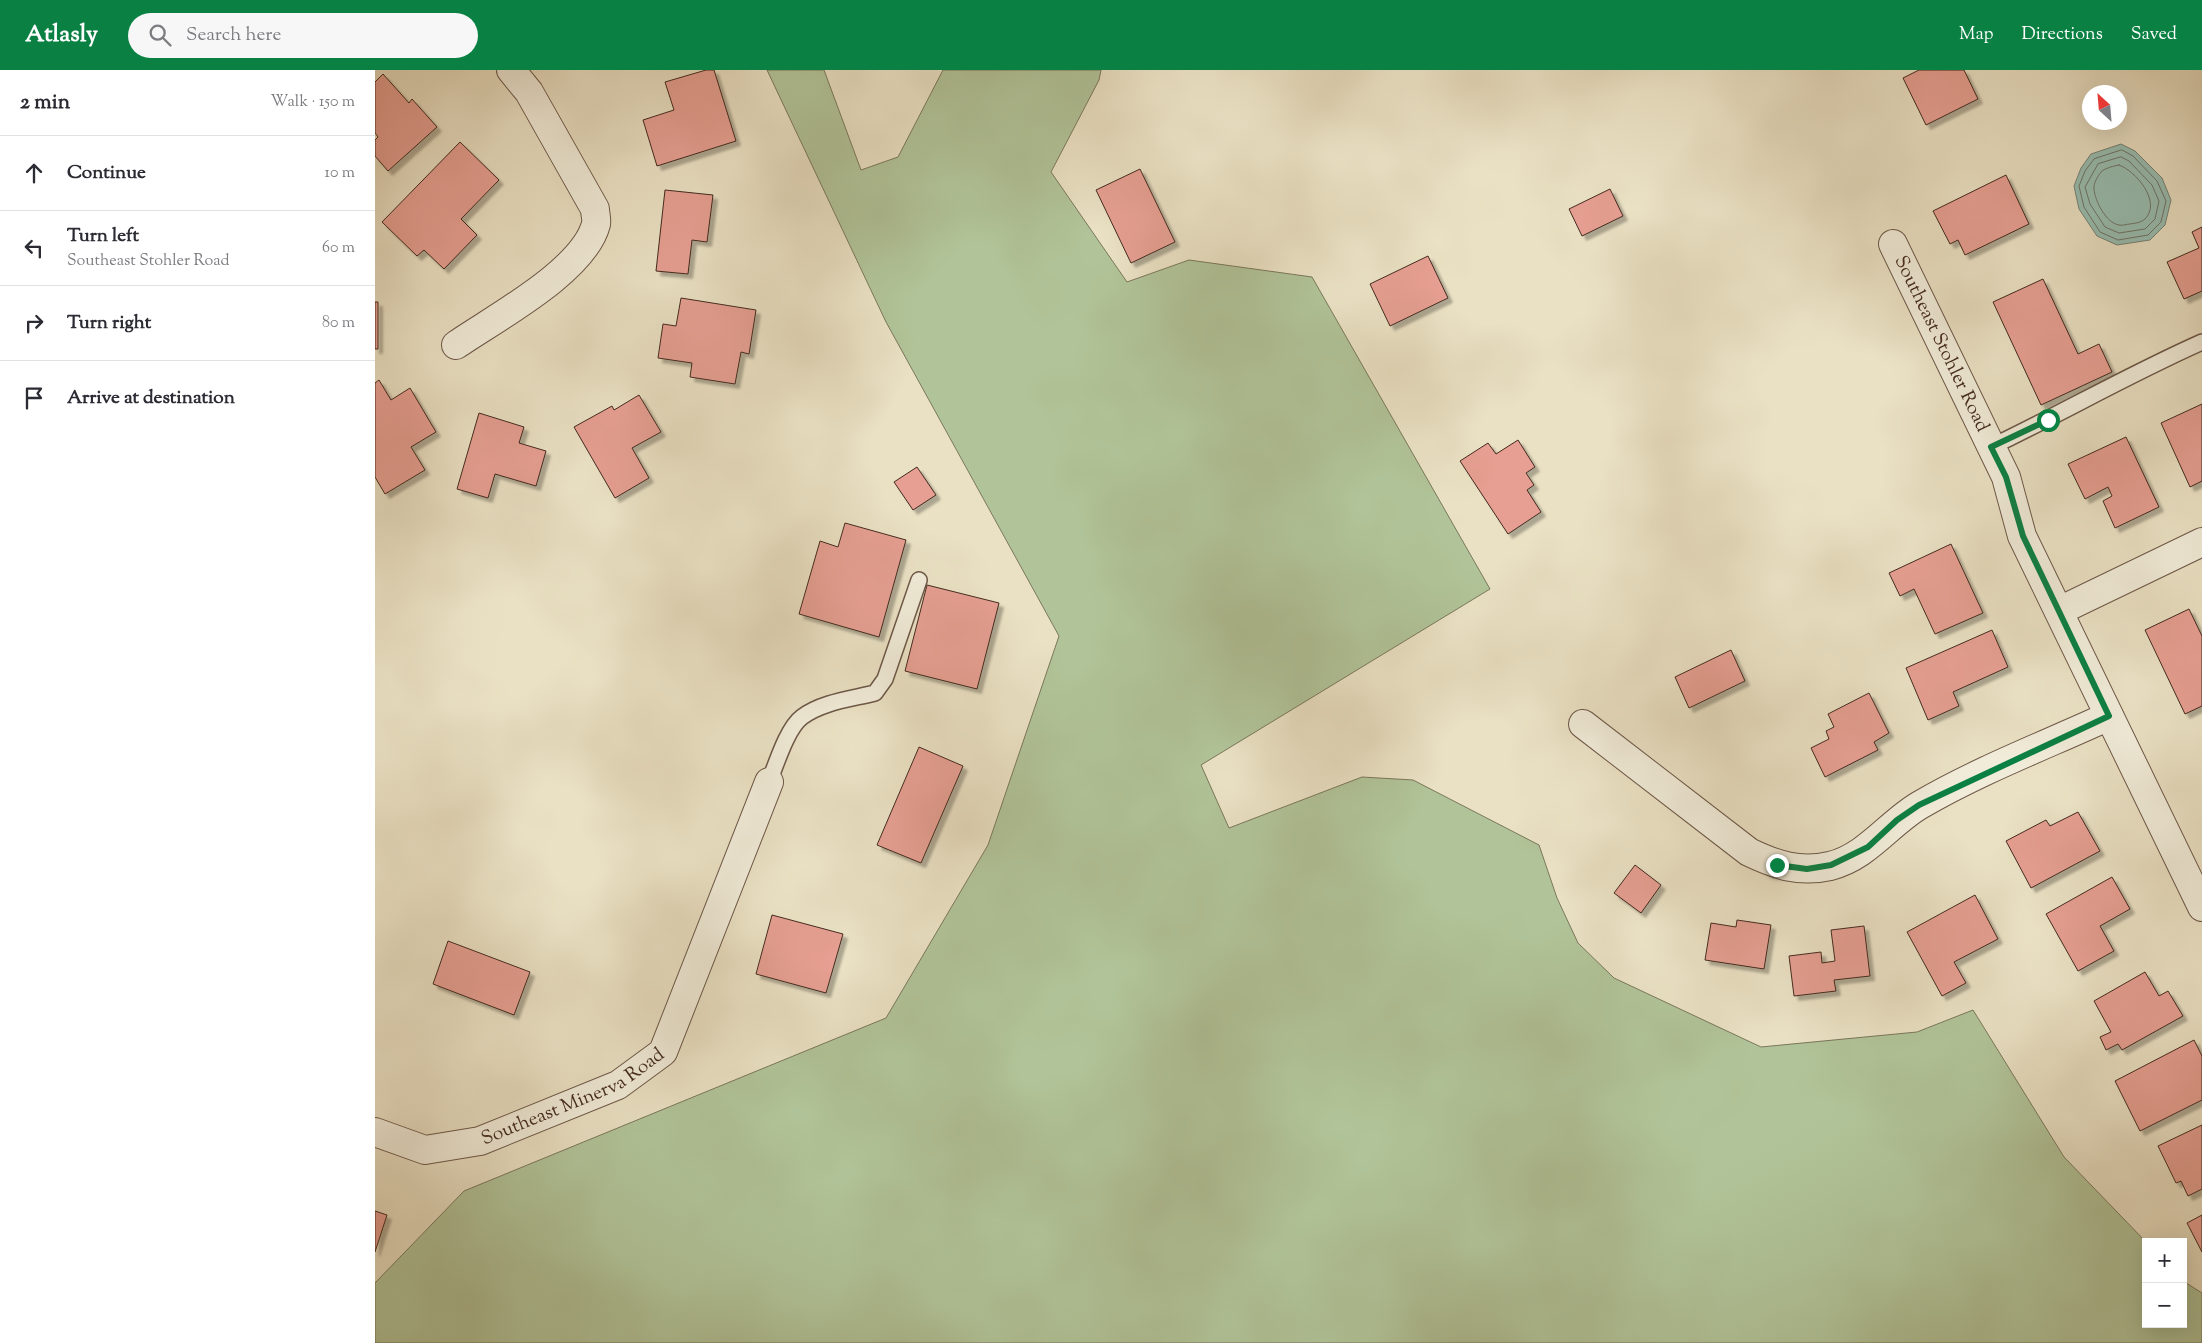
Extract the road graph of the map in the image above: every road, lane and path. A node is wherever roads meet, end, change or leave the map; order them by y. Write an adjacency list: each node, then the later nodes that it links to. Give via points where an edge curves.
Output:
1 (511, 70): 4 (street, via 529,92 595,209 596,222 591,237 575,259 547,284)
2 (1893, 244): 5 (street, Southeast Stohler Road)
3 (2202, 342): 5 (lane)
4 (456, 345)
5 (1991, 447): 8 (street, Southeast Stohler Road, via 2006,477 2023,536)
6 (2202, 542): 8 (street)
7 (919, 580): 11 (lane, via 885,678 875,693 827,705 801,718 785,742)
8 (2059, 611): 9 (street, Southeast Stohler Road)
9 (2109, 716): 10 (street, via 1919,805 1868,847 1831,865 1807,869 1777,865 1749,852); 12 (street, Southeast Stohler Road)
10 (1583, 724)
11 (769, 782): 13 (street, Southeast Minerva Road, via 663,1052 618,1085 481,1141 425,1150)
12 (2202, 907)
13 (375, 1132)

